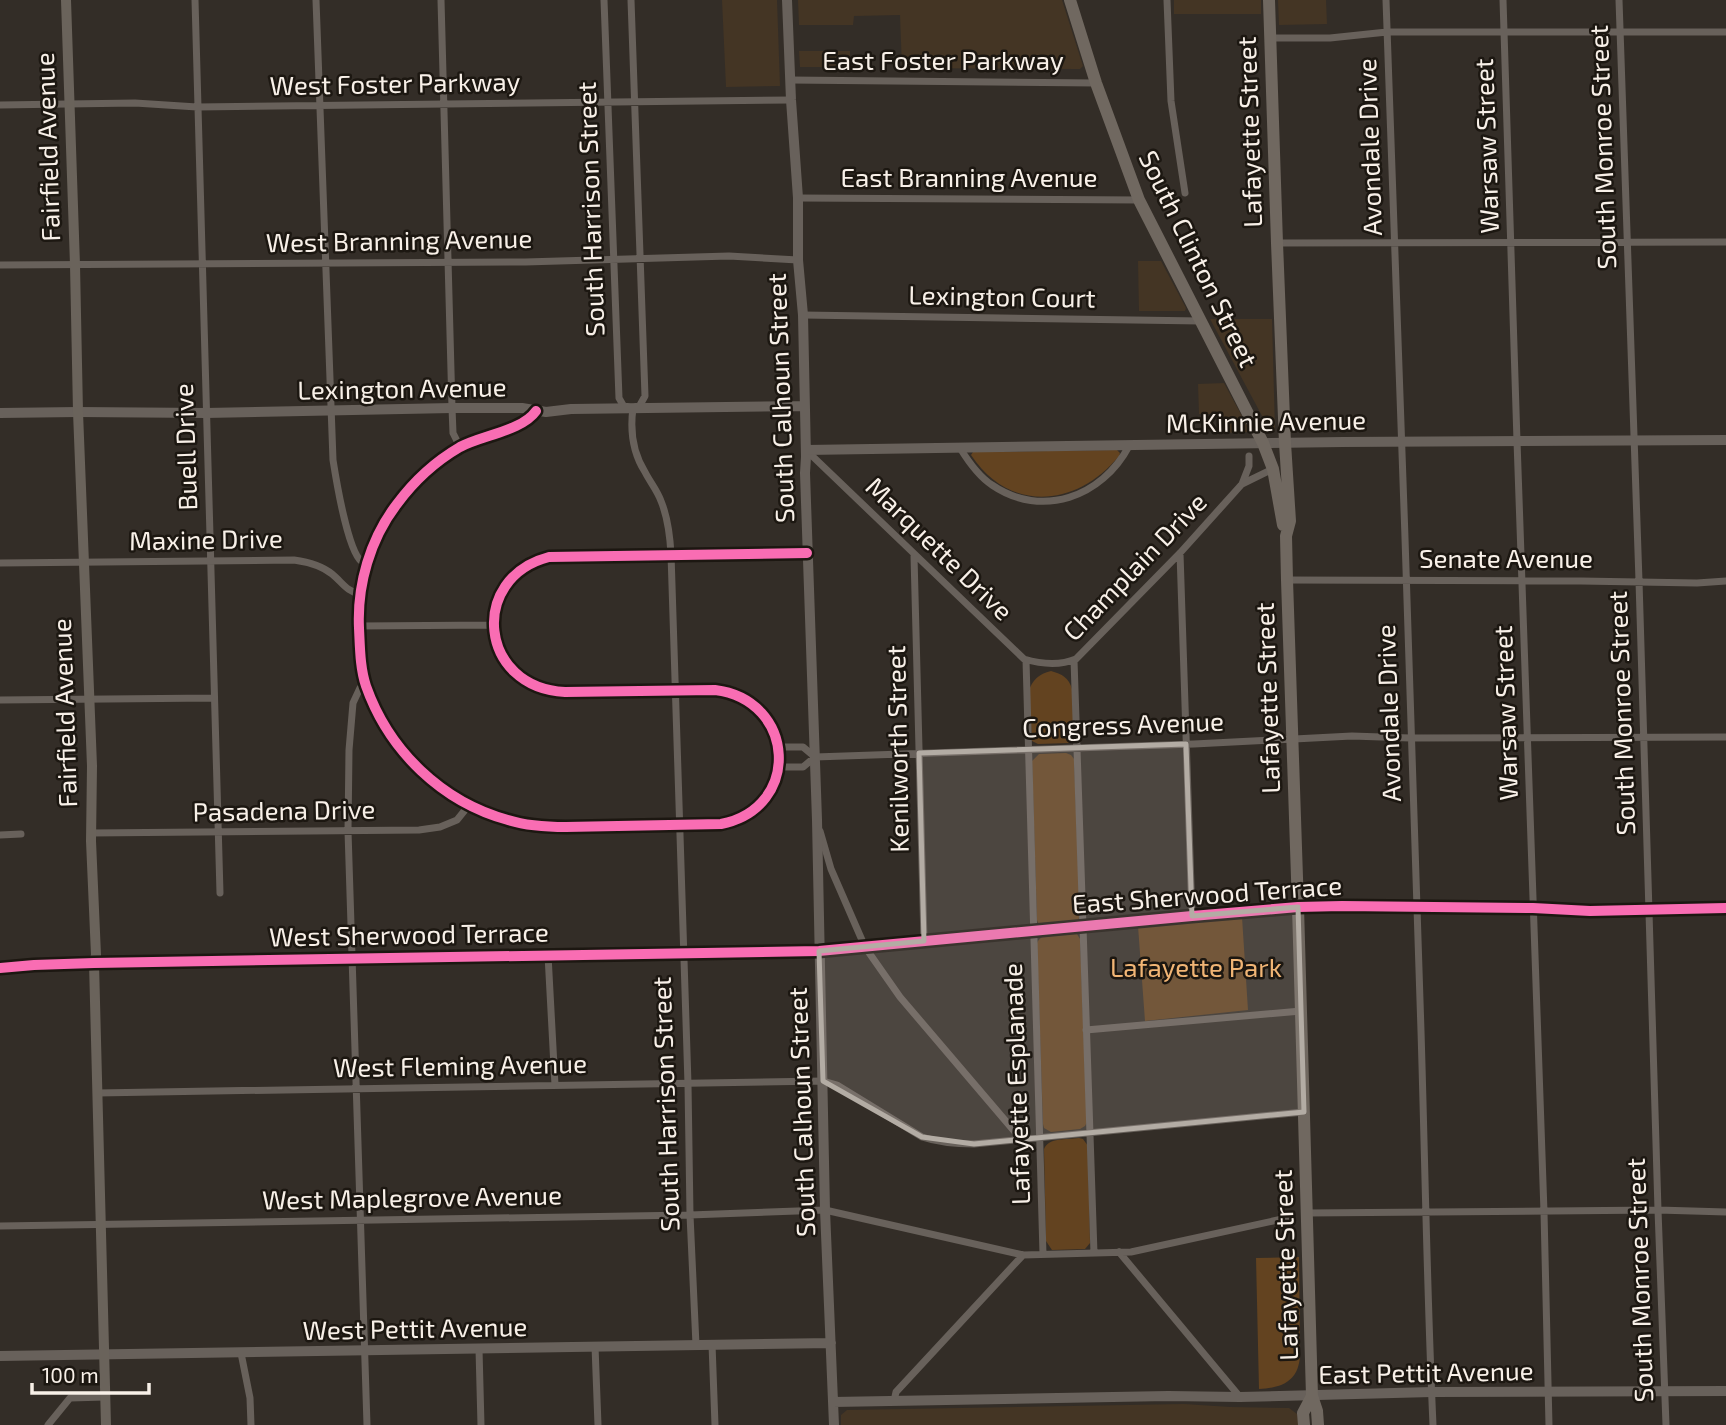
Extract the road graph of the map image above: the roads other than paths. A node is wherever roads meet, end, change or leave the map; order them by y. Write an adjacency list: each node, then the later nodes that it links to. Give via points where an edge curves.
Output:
1 (66, 0): 24 (main road, Fairfield Avenue)
2 (194, 0): 28 (street, Buell Drive)
3 (316, 0): 27 (street)
4 (441, 0): 25 (street)
5 (604, 0): 23 (street, South Harrison Street)
6 (631, 0): 22 (street, South Harrison Street)
7 (787, 0): 19 (street, South Calhoun Street)
8 (1070, 0): 20 (highway, South Clinton Street)
9 (1167, 0): 29 (street, via 1171,102)
10 (1269, 0): 18 (highway, Lafayette Street)
11 (1386, 0): 14 (street, Avondale Drive)
12 (1503, 0): 17 (street, Warsaw Street)
13 (1619, 0): 15 (street, South Monroe Street)
14 (1387, 32): 17 (street); 18 (street); 34 (street, Avondale Drive)
15 (1621, 32): 16 (street); 17 (street); 36 (street, South Monroe Street)
16 (1726, 32)
17 (1504, 33): 35 (street, Warsaw Street)
18 (1270, 38): 33 (highway, Lafayette Street)
19 (790, 80): 20 (street, East Foster Parkway); 21 (street, South Calhoun Street)
20 (1096, 83): 31 (highway, South Clinton Street)
21 (791, 100): 22 (street, West Foster Parkway); 30 (street, South Calhoun Street)
22 (634, 101): 23 (street, West Foster Parkway); 38 (street, South Harrison Street)
23 (608, 102): 25 (street, West Foster Parkway); 37 (street, South Harrison Street)
24 (70, 104): 26 (street, West Foster Parkway); 28 (street, West Foster Parkway); 44 (main road, Fairfield Avenue)
25 (443, 104): 27 (street, West Foster Parkway); 40 (street)
26 (0, 105)
27 (320, 106): 28 (street, West Foster Parkway); 41 (street)
28 (197, 107): 42 (street, Buell Drive)
29 (1185, 193)
30 (798, 198): 31 (street, East Branning Avenue); 39 (street, South Calhoun Street)
31 (1139, 200): 46 (highway, South Clinton Street)
32 (1726, 242): 36 (street)
33 (1277, 243): 34 (street); 60 (highway, Lafayette Street)
34 (1395, 243): 35 (street); 57 (street, Avondale Drive)
35 (1511, 243): 36 (street); 58 (street, Warsaw Street)
36 (1628, 243): 55 (street, South Monroe Street)
37 (614, 258): 38 (street, West Branning Avenue); 40 (street, West Branning Avenue); 49 (street, South Harrison Street, via 619,398)
38 (639, 258): 39 (street, West Branning Avenue); 49 (street, South Harrison Street, via 645,396)
39 (798, 260): 45 (street, South Calhoun Street)
40 (448, 262): 41 (street, West Branning Avenue); 48 (street)
41 (325, 263): 42 (street, West Branning Avenue); 50 (street)
42 (202, 264): 44 (street, West Branning Avenue); 54 (street, Buell Drive)
43 (0, 265): 44 (street, West Branning Avenue)
44 (75, 265): 52 (main road, Fairfield Avenue)
45 (803, 315): 46 (street, Lexington Court); 47 (street, South Calhoun Street)
46 (1201, 321): 59 (highway, South Clinton Street)
47 (805, 406): 49 (street, Lexington Avenue); 64 (street, South Calhoun Street)
48 (452, 408): 50 (street, Lexington Avenue); 51 (street, Lexington Avenue); 62 (street, via 453,433)
49 (633, 408): 51 (street, Lexington Avenue); 71 (street, South Harrison Street, via 635,450 663,505)
50 (330, 411): 54 (street, Lexington Avenue); 76 (street, via 339,498 355,551)
51 (536, 411): 62 (street, via 521,424)
52 (78, 412): 53 (street, Lexington Avenue); 54 (street, Lexington Avenue); 74 (main road, Fairfield Avenue)
53 (0, 413)
54 (206, 413): 73 (street, Buell Drive)
55 (1633, 440): 56 (street, McKinnie Avenue); 58 (street, McKinnie Avenue); 80 (street, South Monroe Street)
56 (1726, 440)
57 (1401, 441): 58 (street, McKinnie Avenue); 60 (street, McKinnie Avenue); 78 (street, Avondale Drive)
58 (1517, 441): 79 (street, Warsaw Street)
59 (1263, 443): 60 (street, McKinnie Avenue); 61 (street, McKinnie Avenue); 66 (highway, South Clinton Street)
60 (1285, 443): 68 (highway, Lafayette Street, via 1290,521)
61 (1129, 446): 63 (street, McKinnie Avenue); 63 (street, via 1110,474 1090,489 1065,499 1037,502 990,484)
62 (460, 447): 76 (street, via 424,474 397,504)
63 (960, 448): 64 (street, McKinnie Avenue)
64 (806, 450): 69 (street, South Calhoun Street); 72 (street, Marquette Drive)
65 (1249, 456): 67 (street, Champlain Drive)
66 (1273, 469): 67 (street, Champlain Drive); 68 (highway, South Clinton Street)
67 (1242, 484): 70 (street, Champlain Drive)
68 (1286, 536): 77 (highway, Lafayette Street)
69 (807, 552): 71 (street); 102 (street, South Calhoun Street)
70 (1180, 553): 86 (street, Champlain Drive); 97 (street)
71 (671, 554): 83 (street, via 541,559 507,585); 88 (street, South Harrison Street)
72 (914, 555): 85 (street, Marquette Drive); 101 (street, Kenilworth Street)
73 (210, 561): 74 (street, Maxine Drive); 82 (street, Maxine Drive, via 307,562); 89 (street, Buell Drive)
74 (83, 562): 75 (street, Maxine Drive); 90 (main road, Fairfield Avenue)
75 (0, 563)
76 (367, 564): 82 (street)
77 (1287, 580): 78 (street, Senate Avenue); 96 (highway, Lafayette Street)
78 (1407, 580): 79 (street, Senate Avenue); 95 (street, Avondale Drive)
79 (1523, 581): 80 (street, Senate Avenue); 92 (street, Warsaw Street)
80 (1639, 581): 81 (street, Senate Avenue); 93 (street, South Monroe Street)
81 (1726, 581)
82 (360, 594): 84 (street)
83 (494, 625): 84 (street); 88 (street, via 506,663 536,687 552,692)
84 (359, 626): 87 (street)
85 (1026, 660): 86 (street, Champlain Drive); 100 (street, Lafayette Esplanade)
86 (1074, 660): 99 (street)
87 (366, 685): 104 (street, via 404,752 430,779); 107 (street, via 359,688 353,703)
88 (675, 690): 98 (street, via 715,690 743,698 763,715); 106 (street, South Harrison Street)
89 (214, 698): 90 (street); 108 (street, Buell Drive)
90 (88, 699): 91 (street); 109 (main road, Fairfield Avenue)
91 (0, 700)
92 (1527, 737): 93 (street, Congress Avenue); 95 (street, Congress Avenue); 117 (street, Warsaw Street)
93 (1643, 737): 94 (street, Congress Avenue); 119 (street, South Monroe Street)
94 (1726, 737)
95 (1410, 738): 96 (street, Congress Avenue); 116 (street, Avondale Drive)
96 (1292, 739): 97 (street, Congress Avenue); 115 (highway, Lafayette Street)
97 (1186, 744): 99 (street, Congress Avenue); 120 (street)
98 (779, 747): 102 (street, via 803,747); 103 (street)
99 (1077, 748): 100 (street, Congress Avenue); 121 (street)
100 (1028, 750): 101 (street, Congress Avenue); 122 (street, Lafayette Esplanade)
101 (919, 753): 102 (street, Congress Avenue); 123 (street, Kenilworth Street)
102 (815, 757): 103 (street, via 803,766); 105 (street, South Calhoun Street)
103 (779, 767): 106 (street, via 765,798 746,815 721,824)
104 (469, 805): 106 (street, via 509,821 546,827); 107 (street, Pasadena Drive, via 457,820 440,827)
105 (817, 820): 112 (street); 113 (street, South Calhoun Street)
106 (680, 826): 126 (street, South Harrison Street)
107 (348, 831): 108 (street, Pasadena Drive); 128 (street)
108 (219, 832): 109 (street, Pasadena Drive); 114 (street, Buell Drive)
109 (91, 833): 129 (main road, Fairfield Avenue)
110 (21, 834): 111 (street)
111 (0, 835)
112 (831, 869): 113 (street); 124 (street)
113 (818, 872): 125 (street, South Calhoun Street)
114 (220, 893)
115 (1298, 907): 116 (street, East Sherwood Terrace); 120 (street, East Sherwood Terrace); 131 (highway, Lafayette Street)
116 (1417, 908): 117 (street, East Sherwood Terrace); 144 (street, Avondale Drive)
117 (1532, 908): 119 (street, East Sherwood Terrace); 145 (street, Warsaw Street)
118 (1726, 908): 119 (street, East Sherwood Terrace)
119 (1650, 910): 143 (street, South Monroe Street)
120 (1192, 916): 121 (street, East Sherwood Terrace)
121 (1083, 927): 122 (street, East Sherwood Terrace); 132 (street)
122 (1033, 932): 123 (street, East Sherwood Terrace); 140 (street, Lafayette Esplanade)
123 (924, 941): 124 (street, East Sherwood Terrace)
124 (865, 947): 125 (street, East Sherwood Terrace); 141 (street, via 900,997)
125 (819, 951): 126 (street, West Sherwood Terrace); 133 (street, South Calhoun Street)
126 (682, 953): 127 (street, West Sherwood Terrace); 134 (street, South Harrison Street)
127 (548, 955): 128 (street, West Sherwood Terrace); 135 (street)
128 (352, 958): 129 (street, West Sherwood Terrace); 136 (street)
129 (94, 963): 130 (street, West Sherwood Terrace); 137 (main road, Fairfield Avenue)
130 (0, 968)
131 (1301, 1011): 132 (street); 138 (highway, Lafayette Street)
132 (1086, 1030): 139 (street)
133 (823, 1081): 134 (street, West Fleming Avenue); 141 (street, via 937,1142); 142 (street, South Calhoun Street)
134 (688, 1084): 135 (street, West Fleming Avenue); 148 (street, South Harrison Street)
135 (555, 1086): 136 (street, West Fleming Avenue)
136 (357, 1089): 137 (street, West Fleming Avenue); 150 (street)
137 (97, 1093): 151 (main road, Fairfield Avenue)
138 (1304, 1112): 139 (street); 147 (highway, Lafayette Street)
139 (1090, 1133): 140 (street); 154 (street)
140 (1040, 1137): 141 (street); 155 (street, Lafayette Esplanade)
141 (1021, 1139)
142 (825, 1210): 148 (street, West Maplegrove Avenue); 156 (street, West Maplegrove Avenue); 157 (street, South Calhoun Street)
143 (1658, 1210): 145 (street); 146 (street); 167 (street, South Monroe Street)
144 (1427, 1212): 145 (street); 147 (street); 169 (street, Avondale Drive)
145 (1544, 1212): 166 (street, Warsaw Street)
146 (1726, 1212)
147 (1307, 1213): 170 (highway, Lafayette Street)
148 (690, 1214): 150 (street, West Maplegrove Avenue); 159 (street, South Harrison Street)
149 (1287, 1218): 153 (street, West Maplegrove Avenue)
150 (360, 1220): 151 (street, West Maplegrove Avenue); 162 (street)
151 (101, 1224): 152 (street, West Maplegrove Avenue); 164 (main road, Fairfield Avenue)
152 (0, 1226)
153 (1119, 1252): 154 (street, West Maplegrove Avenue); 172 (street)
154 (1094, 1253): 155 (street, West Maplegrove Avenue)
155 (1043, 1254): 156 (street, West Maplegrove Avenue)
156 (1023, 1255): 173 (street, via 896,1392)
157 (831, 1343): 158 (street, West Pettit Avenue); 174 (street, South Calhoun Street)
158 (712, 1344): 159 (street, West Pettit Avenue); 181 (street)
159 (696, 1345): 160 (street, West Pettit Avenue)
160 (595, 1346): 161 (street, West Pettit Avenue); 180 (street)
161 (479, 1349): 162 (street, West Pettit Avenue); 179 (street)
162 (365, 1351): 163 (street, West Pettit Avenue); 178 (street)
163 (242, 1353): 164 (street, West Pettit Avenue); 177 (street)
164 (105, 1354): 165 (street, West Pettit Avenue); 171 (main road, Fairfield Avenue)
165 (0, 1356)
166 (1549, 1391): 167 (street, East Pettit Avenue); 169 (street, East Pettit Avenue); 186 (street, Warsaw Street)
167 (1665, 1391): 168 (street, East Pettit Avenue); 187 (street, South Monroe Street)
168 (1726, 1391)
169 (1432, 1392): 170 (street, East Pettit Avenue); 185 (street, Avondale Drive)
170 (1312, 1396): 172 (street, East Pettit Avenue); 183 (highway, Lafayette Street, via 1303,1413); 184 (highway, Lafayette Street)
171 (105, 1397): 175 (street, via 70,1398); 176 (main road, Fairfield Avenue)
172 (1240, 1397): 173 (street, East Pettit Avenue)
173 (894, 1401): 174 (street, East Pettit Avenue)
174 (833, 1402): 182 (street, South Calhoun Street)
175 (48, 1425)
176 (106, 1425)
177 (251, 1425)
178 (367, 1425)
179 (481, 1425)
180 (598, 1425)
181 (715, 1425)
182 (834, 1425)
183 (1304, 1425)
184 (1318, 1425)
185 (1433, 1425)
186 (1549, 1425)
187 (1666, 1425)

